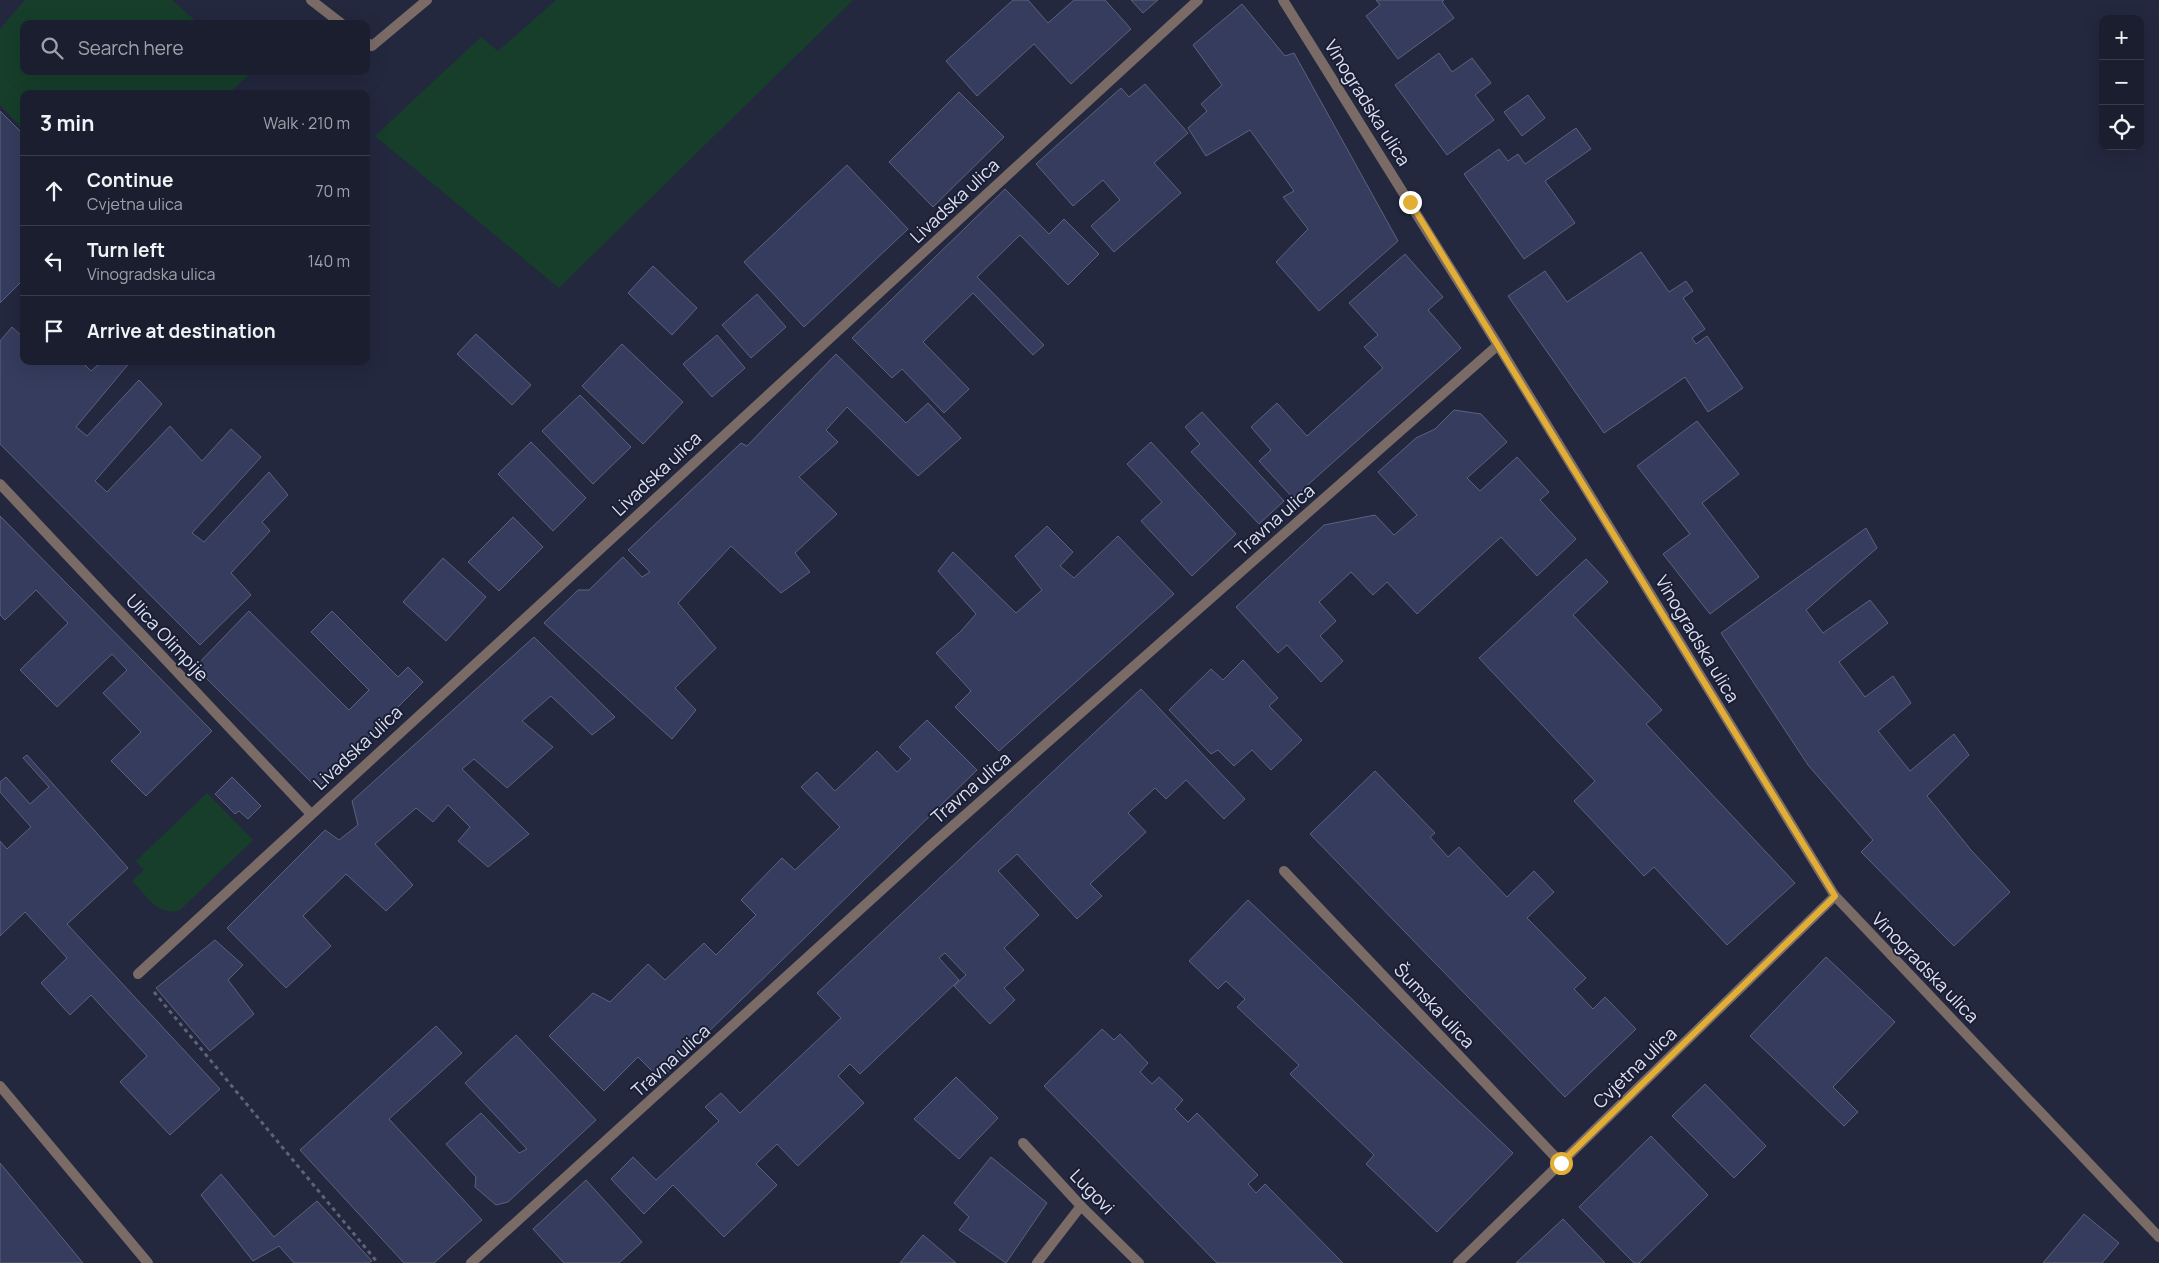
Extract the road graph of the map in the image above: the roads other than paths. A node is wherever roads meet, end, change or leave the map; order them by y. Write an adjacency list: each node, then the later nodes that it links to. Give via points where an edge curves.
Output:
1 (311, 0): 5 (street)
2 (427, 0): 6 (street)
3 (1198, 0): 9 (street, Livadska ulica)
4 (1283, 0): 7 (street, Vinogradska ulica)
5 (337, 20)
6 (370, 45)
7 (1498, 345): 11 (street, Vinogradska ulica); 19 (street, Travna ulica, via 930,846)
8 (0, 484): 9 (street, Ulica Olimpije)
9 (311, 814): 12 (street, Livadska ulica)
10 (1284, 871): 15 (street, Šumska ulica)
11 (1835, 896): 15 (street, Cvjetna ulica); 17 (street, Vinogradska ulica)
12 (138, 974)
13 (0, 1086): 18 (street)
14 (1023, 1143): 16 (street, Lugovi)
15 (1561, 1163): 22 (street, Cvjetna ulica)
16 (1081, 1206): 20 (street); 21 (street, Lugovi)
17 (2159, 1237)
18 (148, 1263)
19 (471, 1263)
20 (1037, 1263)
21 (1139, 1263)
22 (1458, 1263)

